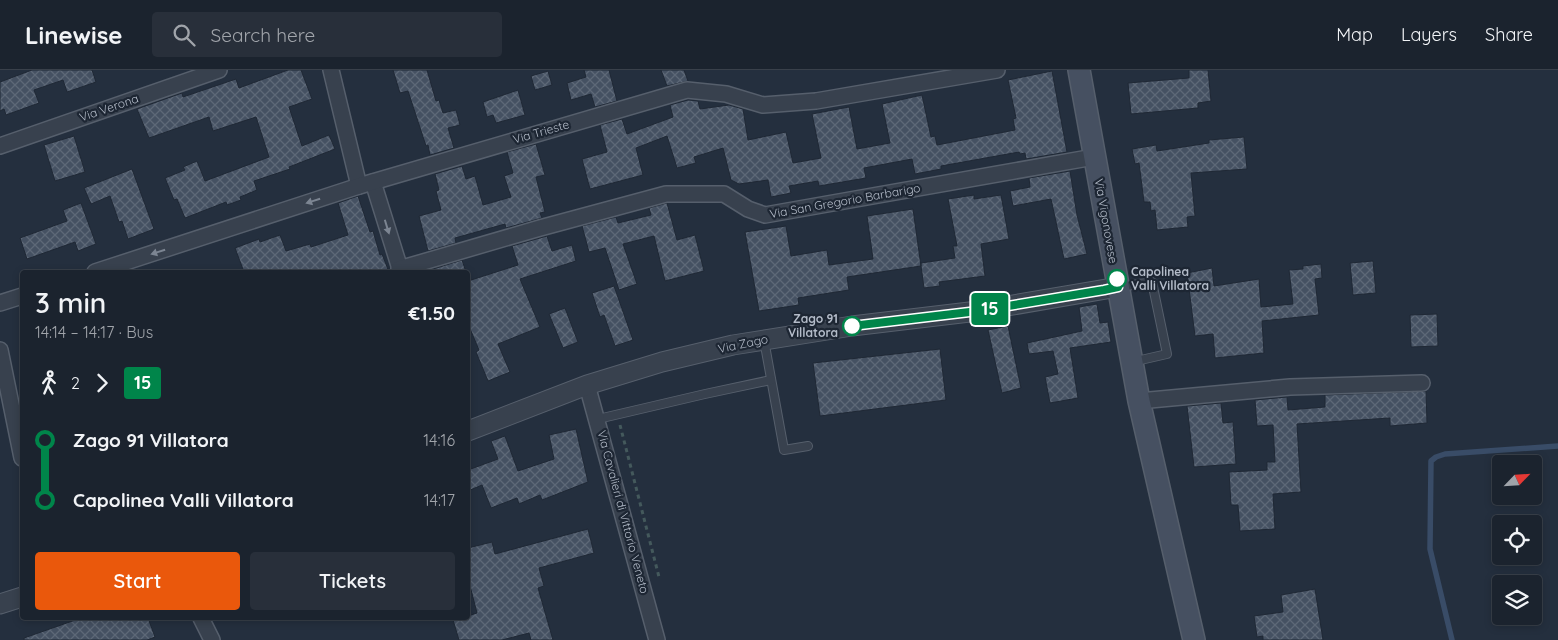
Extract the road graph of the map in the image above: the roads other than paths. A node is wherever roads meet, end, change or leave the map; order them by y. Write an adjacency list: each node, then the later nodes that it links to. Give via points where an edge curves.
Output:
1 (219, 70): 5 (street, Via Verona)
2 (331, 70): 7 (street)
3 (997, 70): 7 (street, Via Trieste, via 816,101 763,105 726,94 686,90)
4 (1079, 70): 6 (main road, Via Vigonovese)
5 (0, 146)
6 (1094, 157): 10 (street, Via San Gregorio Barbarigo, via 766,215 748,209 724,194 666,194); 11 (main road, Via Vigonovese)
7 (366, 184): 8 (street, Via Trieste, one-way to 8); 9 (street, one-way to 9)
8 (101, 270)
9 (400, 270)
10 (403, 270)
11 (1118, 287): 14 (street, Via Zago, via 978,311); 16 (main road, Via Vigonovese); 16 (lane, via 1152,282 1167,354)
12 (20, 297): 13 (street)
13 (0, 303)
14 (764, 340): 17 (lane); 19 (street, Via Zago, via 662,362)
15 (0, 350): 24 (street)
16 (1132, 362): 20 (main road, Via Vigonovese)
17 (771, 380): 21 (lane); 23 (lane, via 784,450)
18 (1422, 382): 20 (street, via 1290,388)
19 (587, 384): 21 (street, Via Cavalieri di Vittorio Veneto); 22 (street, Via Zago)
20 (1139, 401): 30 (main road, Via Vigonovese)
21 (598, 420): 29 (street, Via Cavalieri di Vittorio Veneto)
22 (470, 428)
23 (808, 446)
24 (20, 448)
25 (20, 598): 26 (street)
26 (0, 604)
27 (202, 620): 28 (street)
28 (212, 640)
29 (657, 640)
30 (1194, 640)

